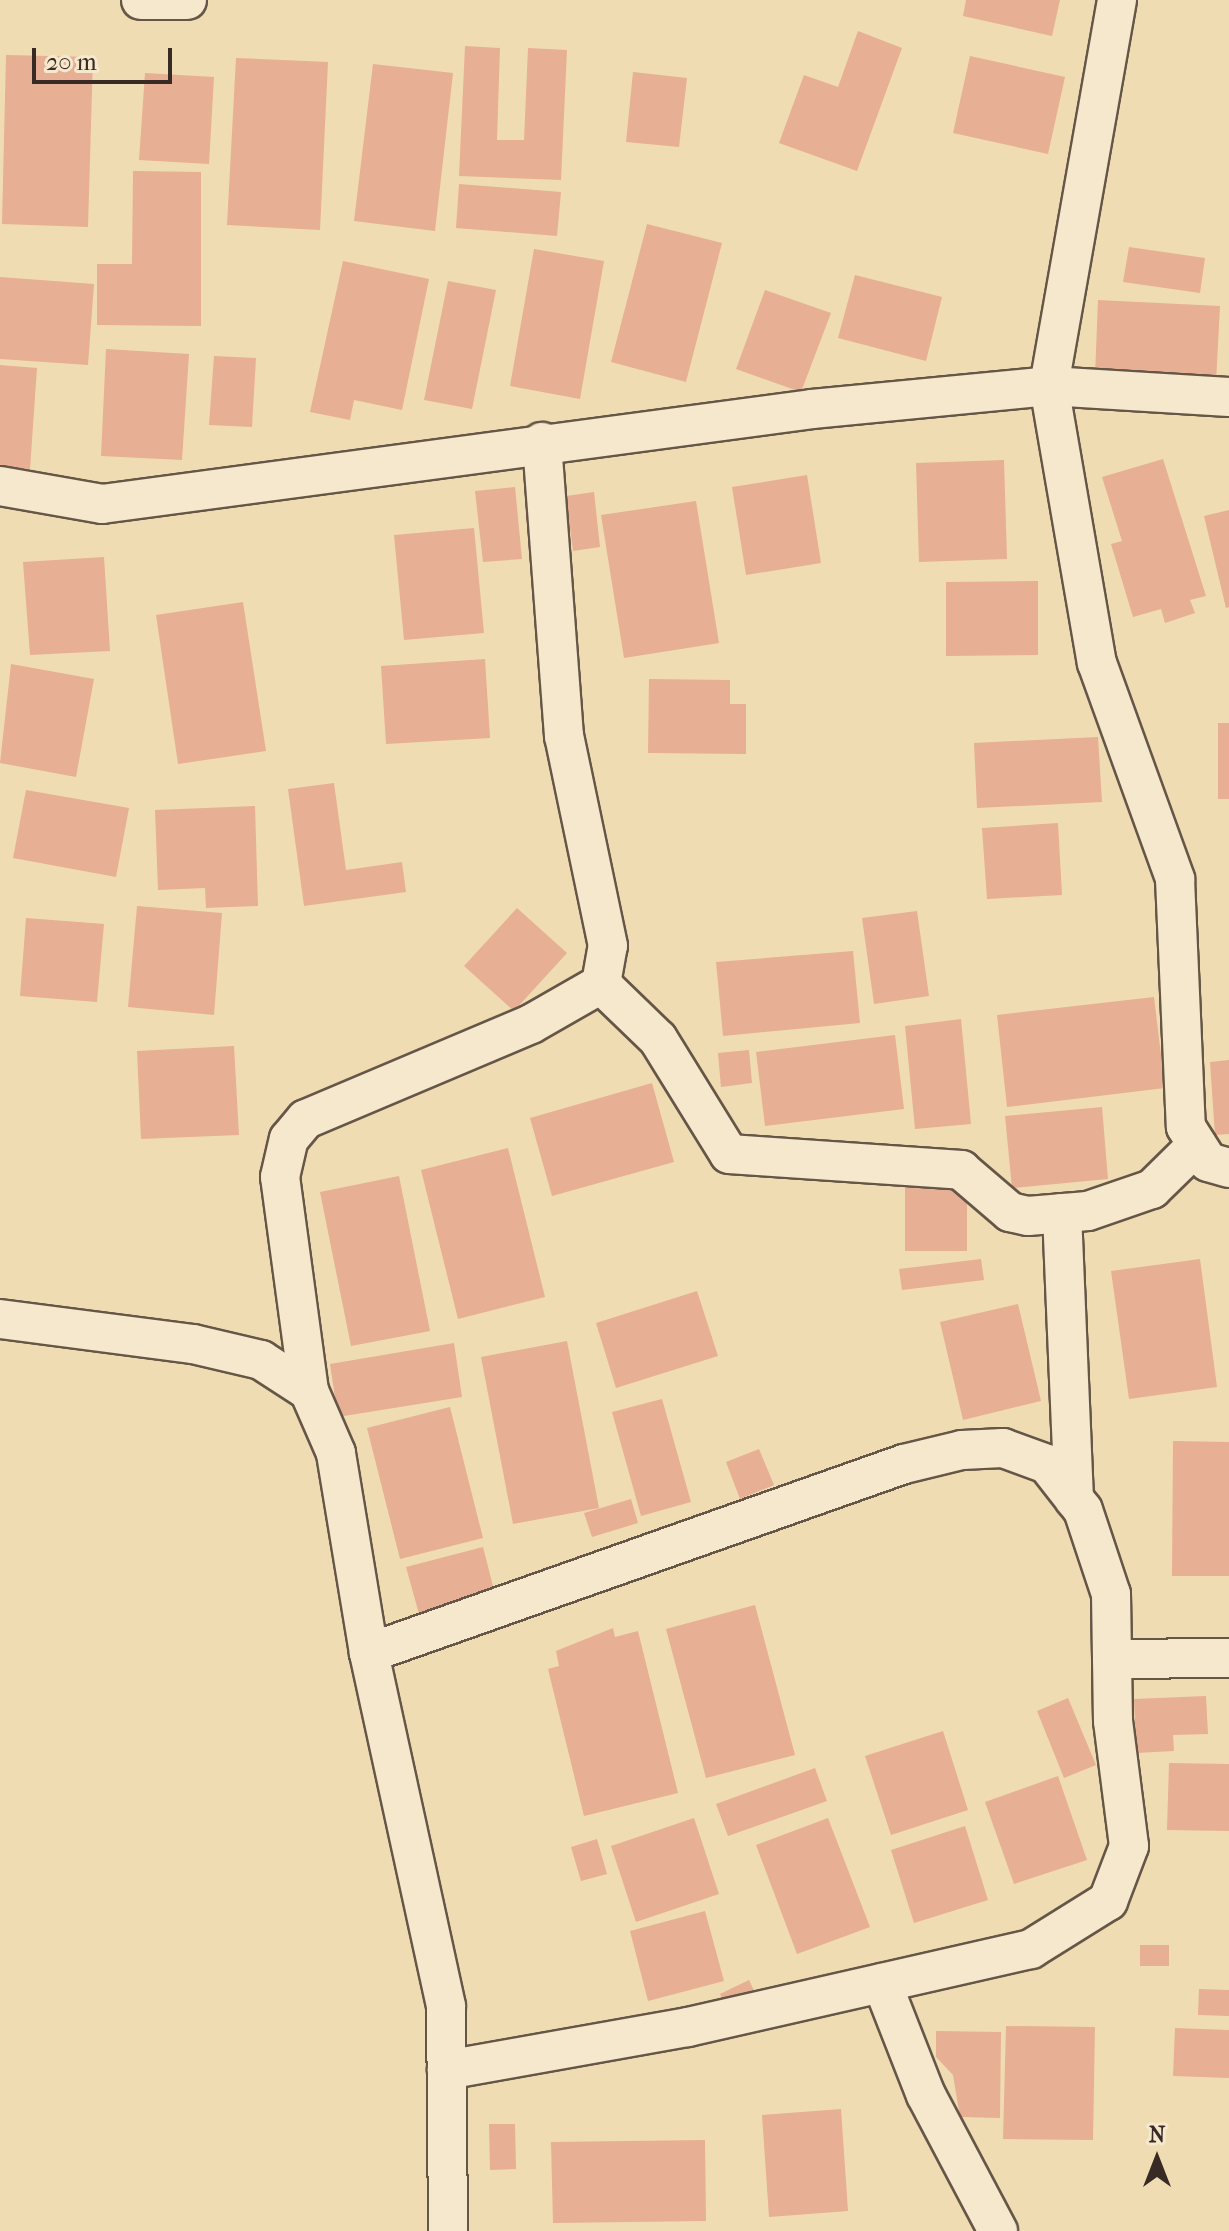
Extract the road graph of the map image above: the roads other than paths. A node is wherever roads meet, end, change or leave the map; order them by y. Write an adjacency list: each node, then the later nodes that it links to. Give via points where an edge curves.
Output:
1 (141, 0): 2 (street)
2 (187, 0)
3 (1117, 0): 4 (street)
4 (1049, 386): 5 (street); 6 (street); 9 (street, via 1097,663 1175,879 1186,1127)
5 (1229, 397)
6 (542, 442): 7 (street, via 102,504); 8 (street, via 564,736 608,946)
7 (0, 486)
8 (601, 984): 11 (street, via 658,1039 729,1154 961,1170 1010,1212); 13 (street, via 531,1024 357,1093 306,1119 289,1139 280,1177)
9 (1197, 1145): 10 (street, via 1208,1162); 11 (street, via 1152,1189)
10 (1229, 1168)
11 (1062, 1213): 14 (street)
12 (0, 1319): 13 (street, via 193,1344 261,1360)
13 (309, 1391): 15 (street, via 336,1453)
14 (1074, 1499): 15 (street, via 1047,1464 1003,1448 962,1450 904,1464); 17 (street, via 1111,1594)
15 (369, 1653): 19 (street, via 446,2006)
16 (1229, 1658): 17 (street)
17 (1112, 1659): 18 (street, via 1129,1846 1108,1901 1031,1949)
18 (882, 1983): 19 (street); 21 (street, via 926,2095)
19 (447, 2070): 20 (street)
20 (448, 2231)
21 (998, 2231)

